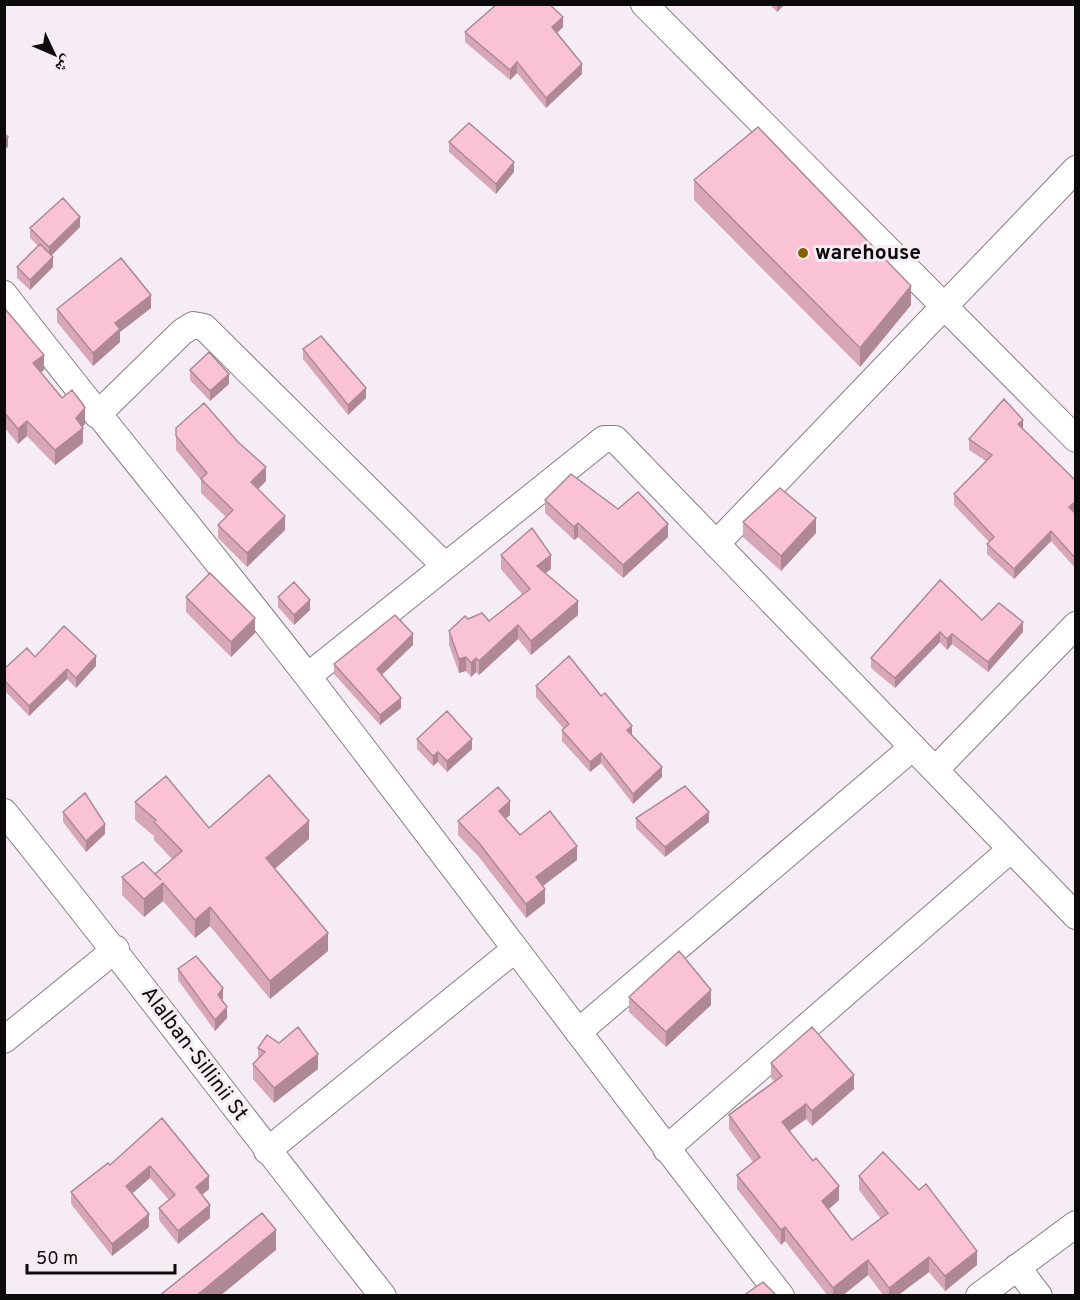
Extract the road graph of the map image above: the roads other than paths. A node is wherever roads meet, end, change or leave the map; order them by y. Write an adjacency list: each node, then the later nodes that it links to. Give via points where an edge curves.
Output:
1 (644, 4): 4 (street)
2 (1076, 169): 4 (street)
3 (4, 294): 5 (street)
4 (942, 305): 6 (street); 7 (street)
5 (97, 415): 8 (street, via 182,332 194,325 204,327); 10 (street)
6 (1076, 439)
7 (716, 544): 8 (street, via 610,437); 11 (street)
8 (445, 566): 10 (street)
9 (1076, 625): 12 (street)
10 (308, 676): 17 (street)
11 (913, 747): 12 (street); 18 (street)
12 (934, 770): 14 (street)
13 (4, 812): 16 (street, Alalban-Sillinii St)
14 (1010, 850): 15 (street); 20 (street)
15 (1071, 903)
16 (116, 949): 19 (street); 21 (street, Alalban-Sillinii St)
17 (514, 950): 18 (street); 21 (street)
18 (578, 1032): 20 (street)
19 (4, 1040)
20 (666, 1149): 25 (street)
21 (267, 1151): 24 (street, Alalban-Sillinii St)
22 (1076, 1224): 23 (street)
23 (1017, 1267): 26 (street); 27 (street)
24 (383, 1296)
25 (781, 1296)
26 (979, 1296)
27 (1039, 1296)

